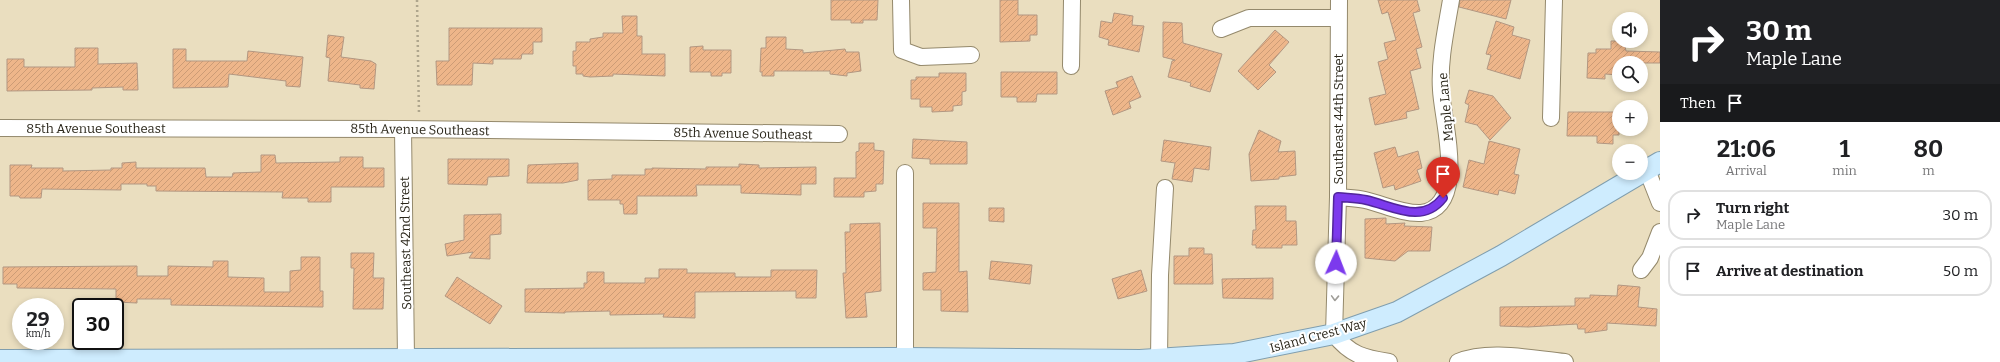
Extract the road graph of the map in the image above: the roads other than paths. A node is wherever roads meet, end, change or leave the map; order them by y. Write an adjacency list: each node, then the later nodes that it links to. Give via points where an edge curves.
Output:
1 (901, 0): 8 (street, via 902,50 921,57)
2 (1072, 0): 9 (street)
3 (1339, 0): 6 (street, Southeast 44th Street)
4 (1451, 0): 17 (street, Maple Lane, via 1442,52 1440,91 1450,169 1448,188 1443,198 1430,211 1421,213 1365,200)
5 (1554, 0): 10 (street)
6 (1339, 18): 7 (street, via 1249,18); 17 (street, Southeast 44th Street)
7 (1221, 29)
8 (971, 55)
9 (1071, 66)
10 (1551, 118)
11 (0, 128): 12 (street, 85th Avenue Southeast)
12 (404, 128): 13 (street, 85th Avenue Southeast); 22 (street, Southeast 42nd Street)
13 (839, 134)
14 (1653, 166): 18 (street); 21 (main road, Island Crest Way, via 1433,294 1396,312)
15 (905, 173): 23 (street)
16 (1165, 188): 29 (street)
17 (1338, 197): 21 (street, Southeast 44th Street, one-way to 21)
18 (1660, 203)
19 (1660, 232): 20 (street, via 1650,258)
20 (1641, 270)
21 (1334, 334): 24 (main road, Island Crest Way); 30 (street, via 1343,346 1359,356)
22 (406, 358): 26 (main road, Island Crest Way); 27 (main road, Island Crest Way)
23 (905, 358): 27 (main road, Island Crest Way); 28 (main road, Island Crest Way)
24 (1234, 358): 29 (main road, Island Crest Way)
25 (0, 360): 26 (main road, Island Crest Way)
26 (344, 360)
27 (788, 360)
28 (1002, 360): 29 (main road, Island Crest Way)
29 (1159, 360)
30 (1389, 362)
31 (1458, 362): 32 (street, via 1487,355)
32 (1566, 362)

